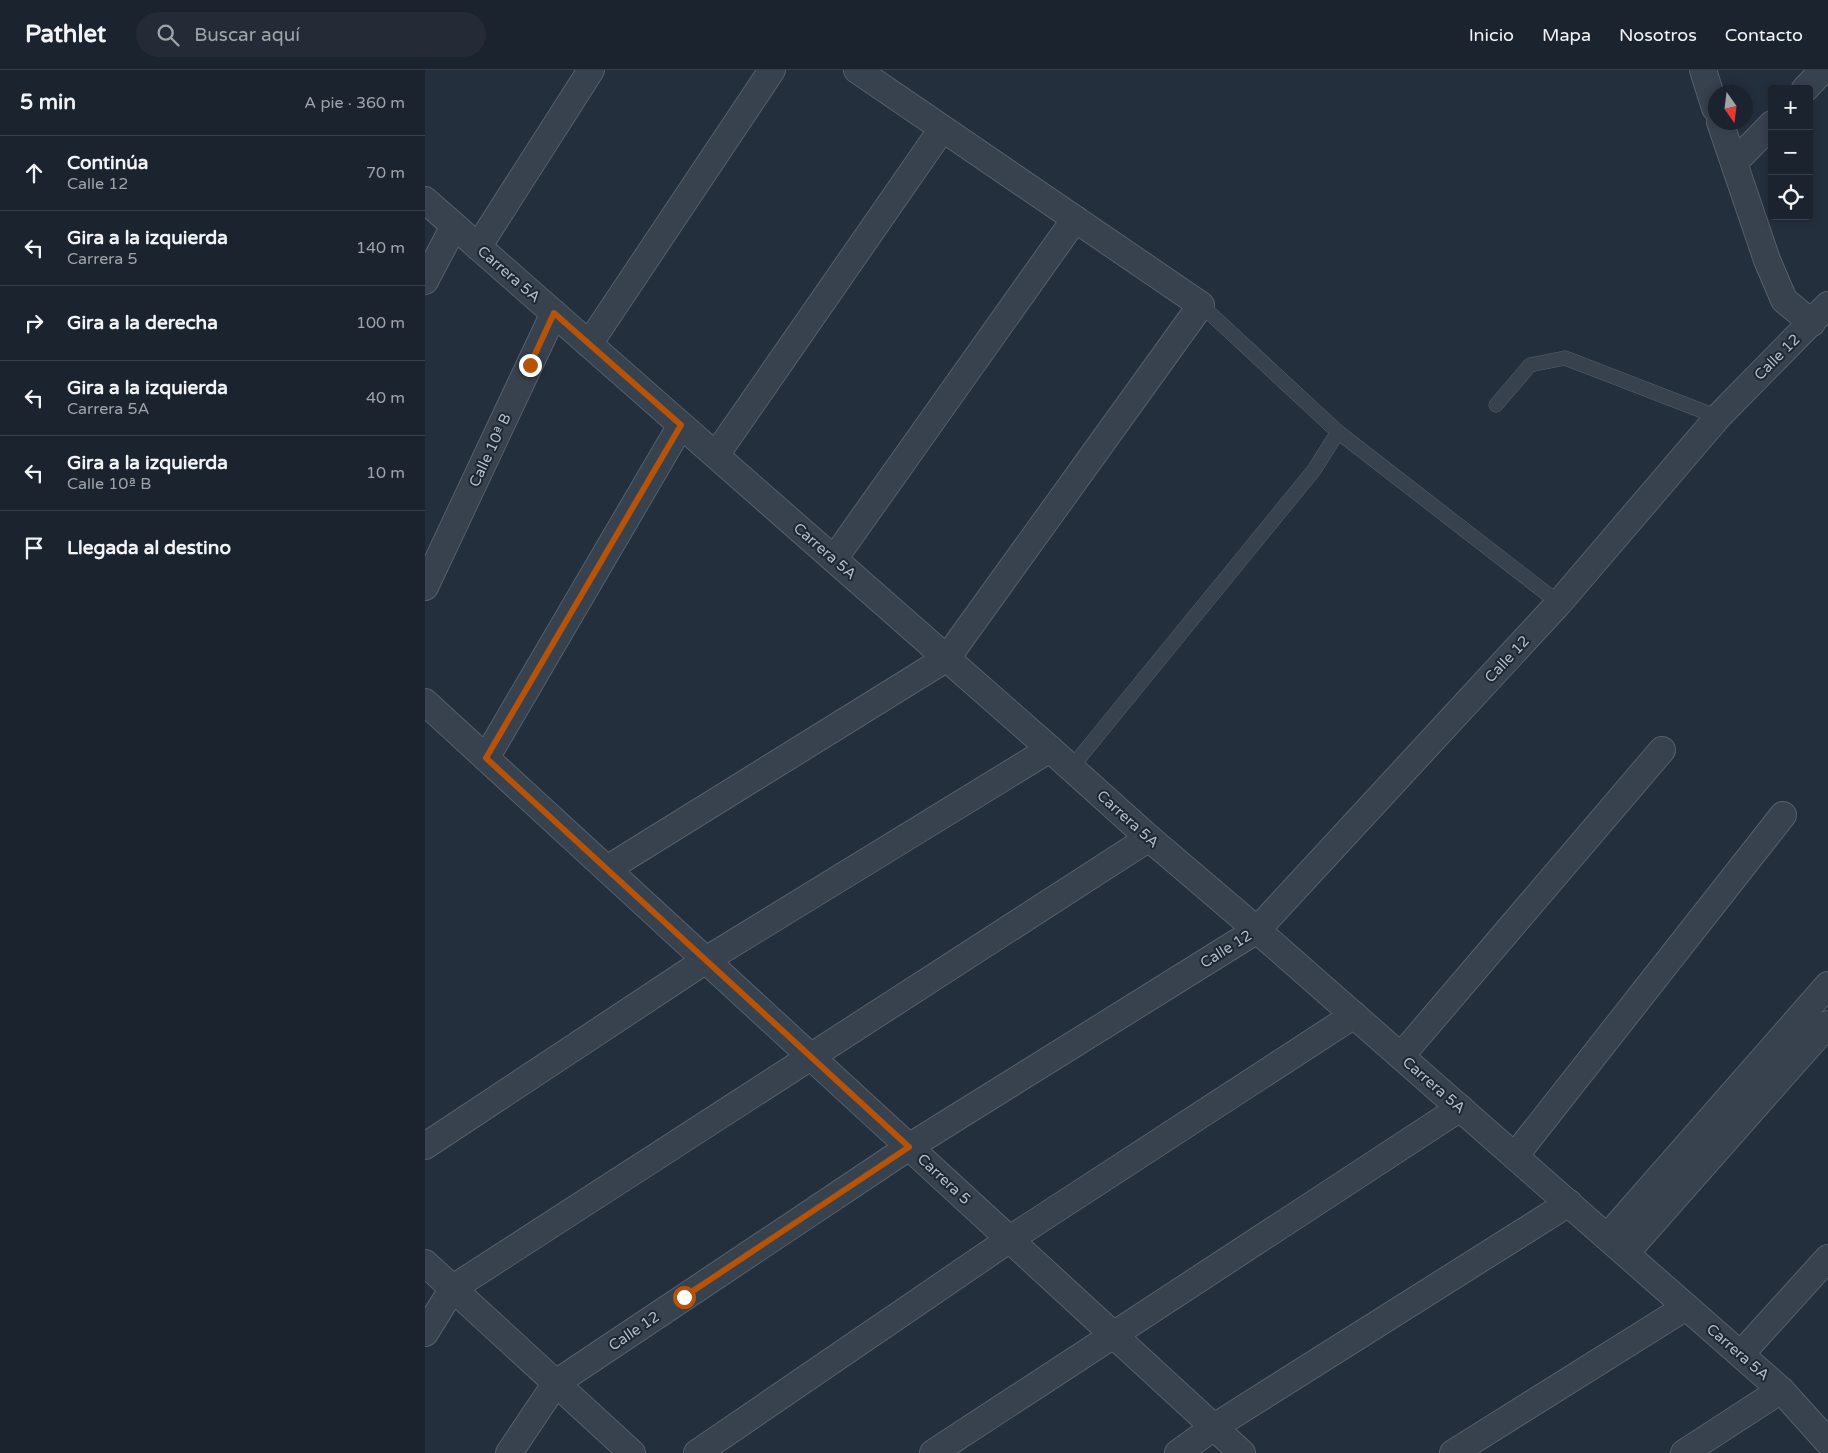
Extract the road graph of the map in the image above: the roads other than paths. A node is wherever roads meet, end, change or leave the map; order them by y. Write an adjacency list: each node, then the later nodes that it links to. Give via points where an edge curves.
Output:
1 (591, 70): 15 (street)
2 (772, 70): 20 (street)
3 (857, 70): 8 (street)
4 (1703, 70): 7 (street)
5 (1823, 70): 6 (street)
6 (1809, 85)
7 (1708, 86)
8 (942, 128): 13 (street); 25 (street)
9 (1768, 128): 11 (street)
10 (1723, 130): 11 (street)
11 (1734, 163): 19 (street, via 1784,300)
12 (425, 200): 14 (street, Carrera 5A)
13 (1075, 219): 17 (street); 26 (street)
14 (455, 226): 15 (street, Carrera 5A); 16 (street)
15 (478, 246): 18 (street, Carrera 5A)
16 (425, 280)
17 (1201, 305): 24 (lane); 29 (street)
18 (554, 313): 20 (street, Carrera 5A); 27 (street, Calle 10ª B)
19 (1820, 314): 22 (street, Calle 12)
20 (589, 344): 23 (street, Carrera 5A)
21 (1496, 405): 22 (lane, via 1530,365 1565,358)
22 (1718, 417): 28 (street, Calle 12)
23 (681, 425): 25 (street, Carrera 5A); 33 (street)
24 (1338, 432): 28 (lane); 34 (lane, via 1314,470)
25 (715, 455): 26 (street, Carrera 5A)
26 (834, 559): 29 (street, Carrera 5A)
27 (425, 587)
28 (1559, 603): 38 (street, Calle 12)
29 (947, 658): 31 (street, Carrera 5A); 37 (street)
30 (425, 702): 33 (street, Carrera 5)
31 (1050, 748): 34 (street, Carrera 5A); 39 (street)
32 (1662, 750): 44 (street)
33 (486, 758): 37 (street, Carrera 5)
34 (1071, 768): 36 (street, Carrera 5A)
35 (1783, 815): 48 (street)
36 (1149, 838): 38 (street, Carrera 5A); 43 (street)
37 (607, 869): 39 (street, Carrera 5)
38 (1257, 930): 41 (street, Carrera 5A); 47 (street, Calle 12)
39 (706, 960): 43 (street, Carrera 5); 46 (street)
40 (1828, 985): 51 (street)
41 (1354, 1015): 44 (street, Carrera 5A); 50 (street)
42 (1828, 1024): 51 (street)
43 (810, 1056): 47 (street, Carrera 5); 54 (street)
44 (1401, 1056): 45 (street, Carrera 5A)
45 (1460, 1108): 48 (street, Carrera 5A); 57 (street)
46 (425, 1146)
47 (909, 1147): 50 (street, Carrera 5); 59 (street, Calle 12)
48 (1515, 1156): 49 (street, Carrera 5A)
49 (1569, 1203): 51 (street, Carrera 5A); 61 (street)
50 (1010, 1239): 57 (street, Carrera 5); 65 (street)
51 (1616, 1245): 55 (street, Carrera 5A)
52 (1828, 1258): 58 (street)
53 (425, 1263): 54 (street)
54 (453, 1288): 56 (street); 59 (street)
55 (1686, 1307): 58 (street, Carrera 5A); 69 (street)
56 (425, 1333)
57 (1114, 1336): 61 (street, Carrera 5); 66 (street)
58 (1741, 1354): 60 (street, Carrera 5A)
59 (555, 1383): 63 (street, Calle 12); 64 (street)
60 (1781, 1390): 62 (street, Carrera 5A); 70 (street)
61 (1215, 1427): 67 (street); 68 (street, Carrera 5)
62 (1828, 1442)
63 (509, 1453)
64 (632, 1453)
65 (697, 1453)
66 (933, 1453)
67 (1178, 1453)
68 (1242, 1453)
69 (1453, 1453)
70 (1684, 1453)

